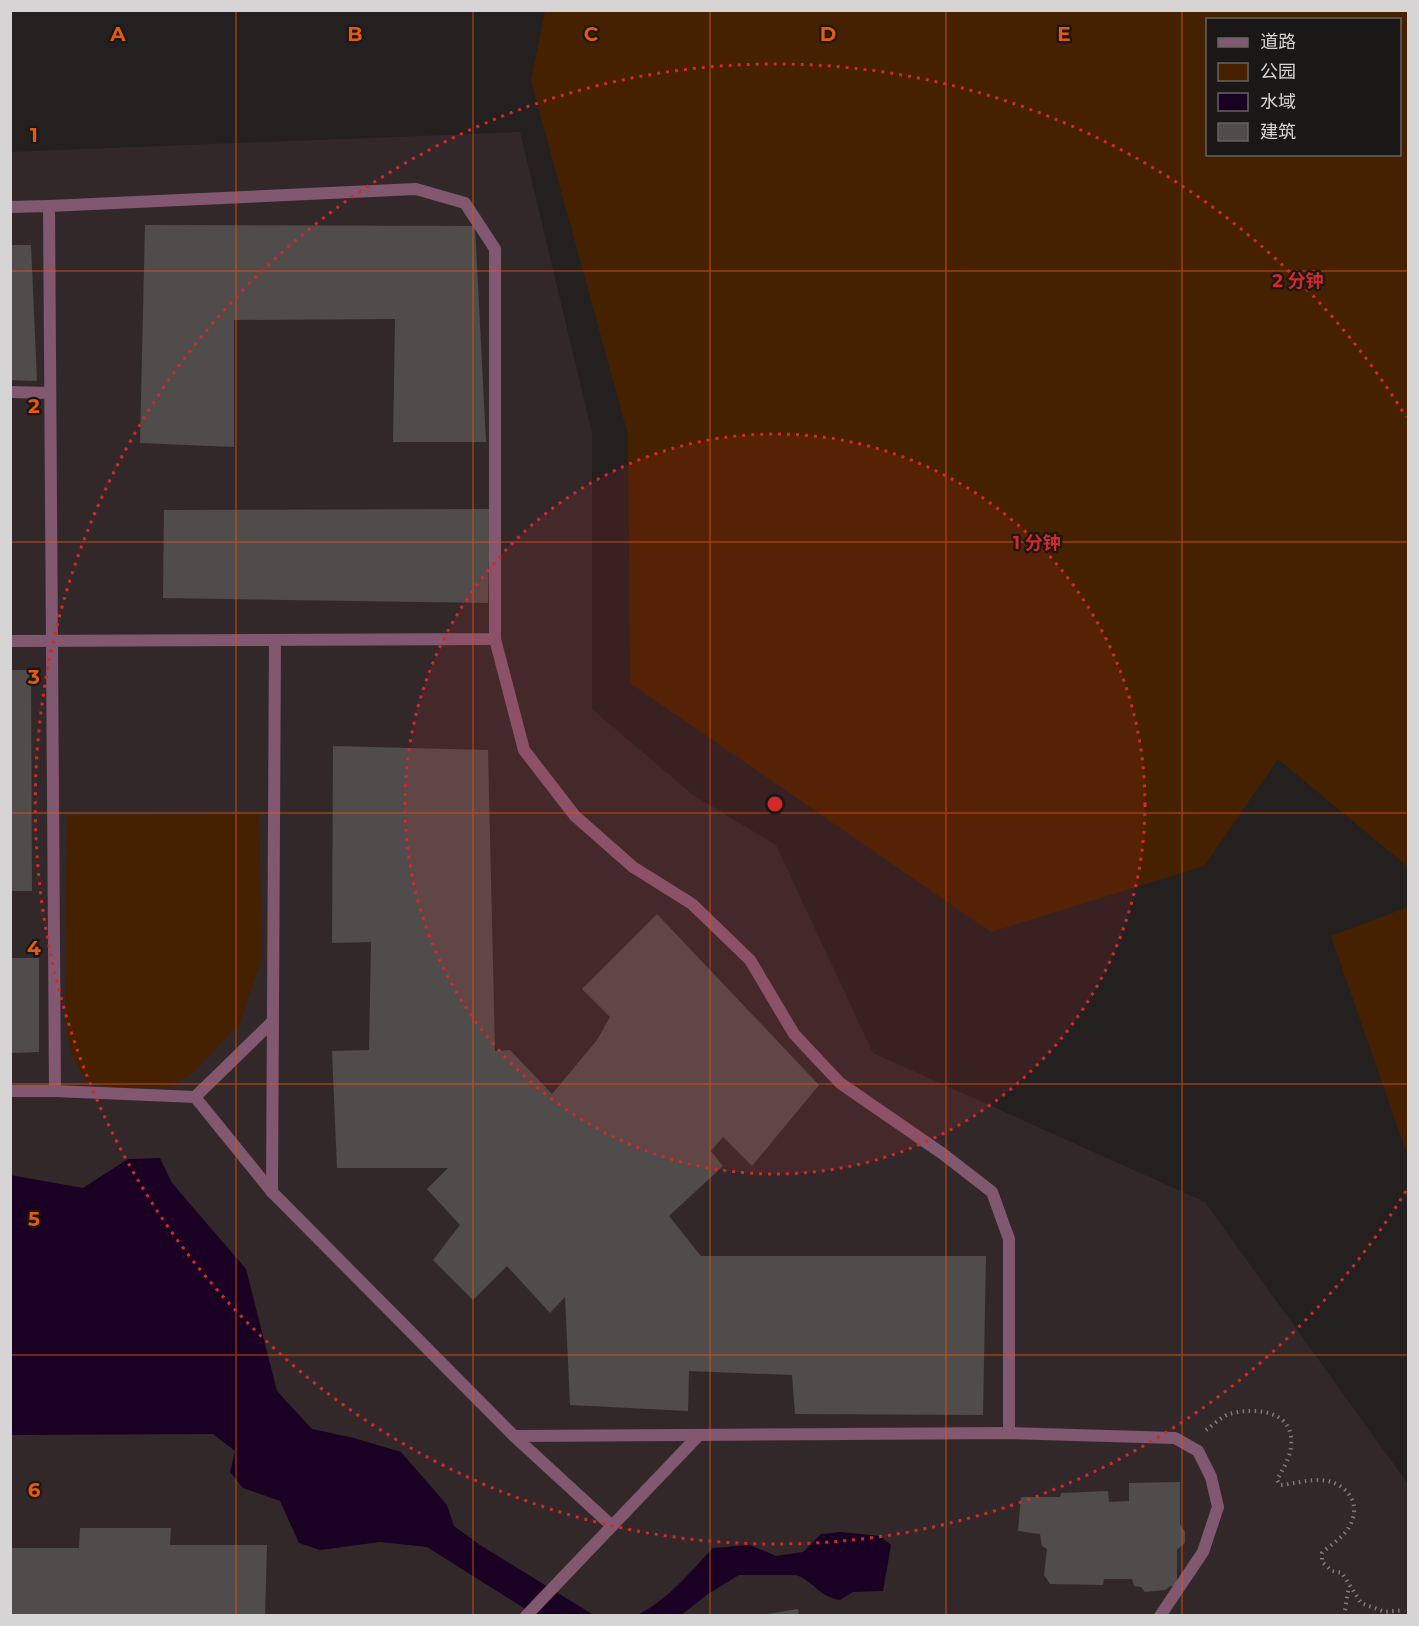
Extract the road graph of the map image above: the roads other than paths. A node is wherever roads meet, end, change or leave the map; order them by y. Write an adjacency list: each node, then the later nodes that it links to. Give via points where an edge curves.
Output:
1 (49, 206): 2 (street); 4 (street); 5 (street, via 416,189 465,202 495,249)
2 (10, 207)
3 (10, 392): 4 (street)
4 (50, 393): 8 (street)
5 (495, 639): 6 (street); 14 (street, via 524,750 575,816 633,867 692,904 750,960 794,1034 840,1083 992,1192 1009,1239)
6 (275, 640): 8 (street); 9 (street)
7 (10, 641): 8 (street)
8 (52, 641): 11 (street)
9 (273, 1021): 12 (street); 13 (street)
10 (10, 1091): 11 (street)
11 (55, 1091): 12 (street)
12 (195, 1096): 13 (street)
13 (272, 1192): 16 (street)
14 (1009, 1433): 15 (street); 19 (street, via 1175,1438 1198,1451 1211,1477 1218,1507 1203,1552)
15 (699, 1435): 16 (street); 17 (street)
16 (514, 1436): 17 (street)
17 (612, 1526): 18 (street)
18 (526, 1616)
19 (1160, 1616)

